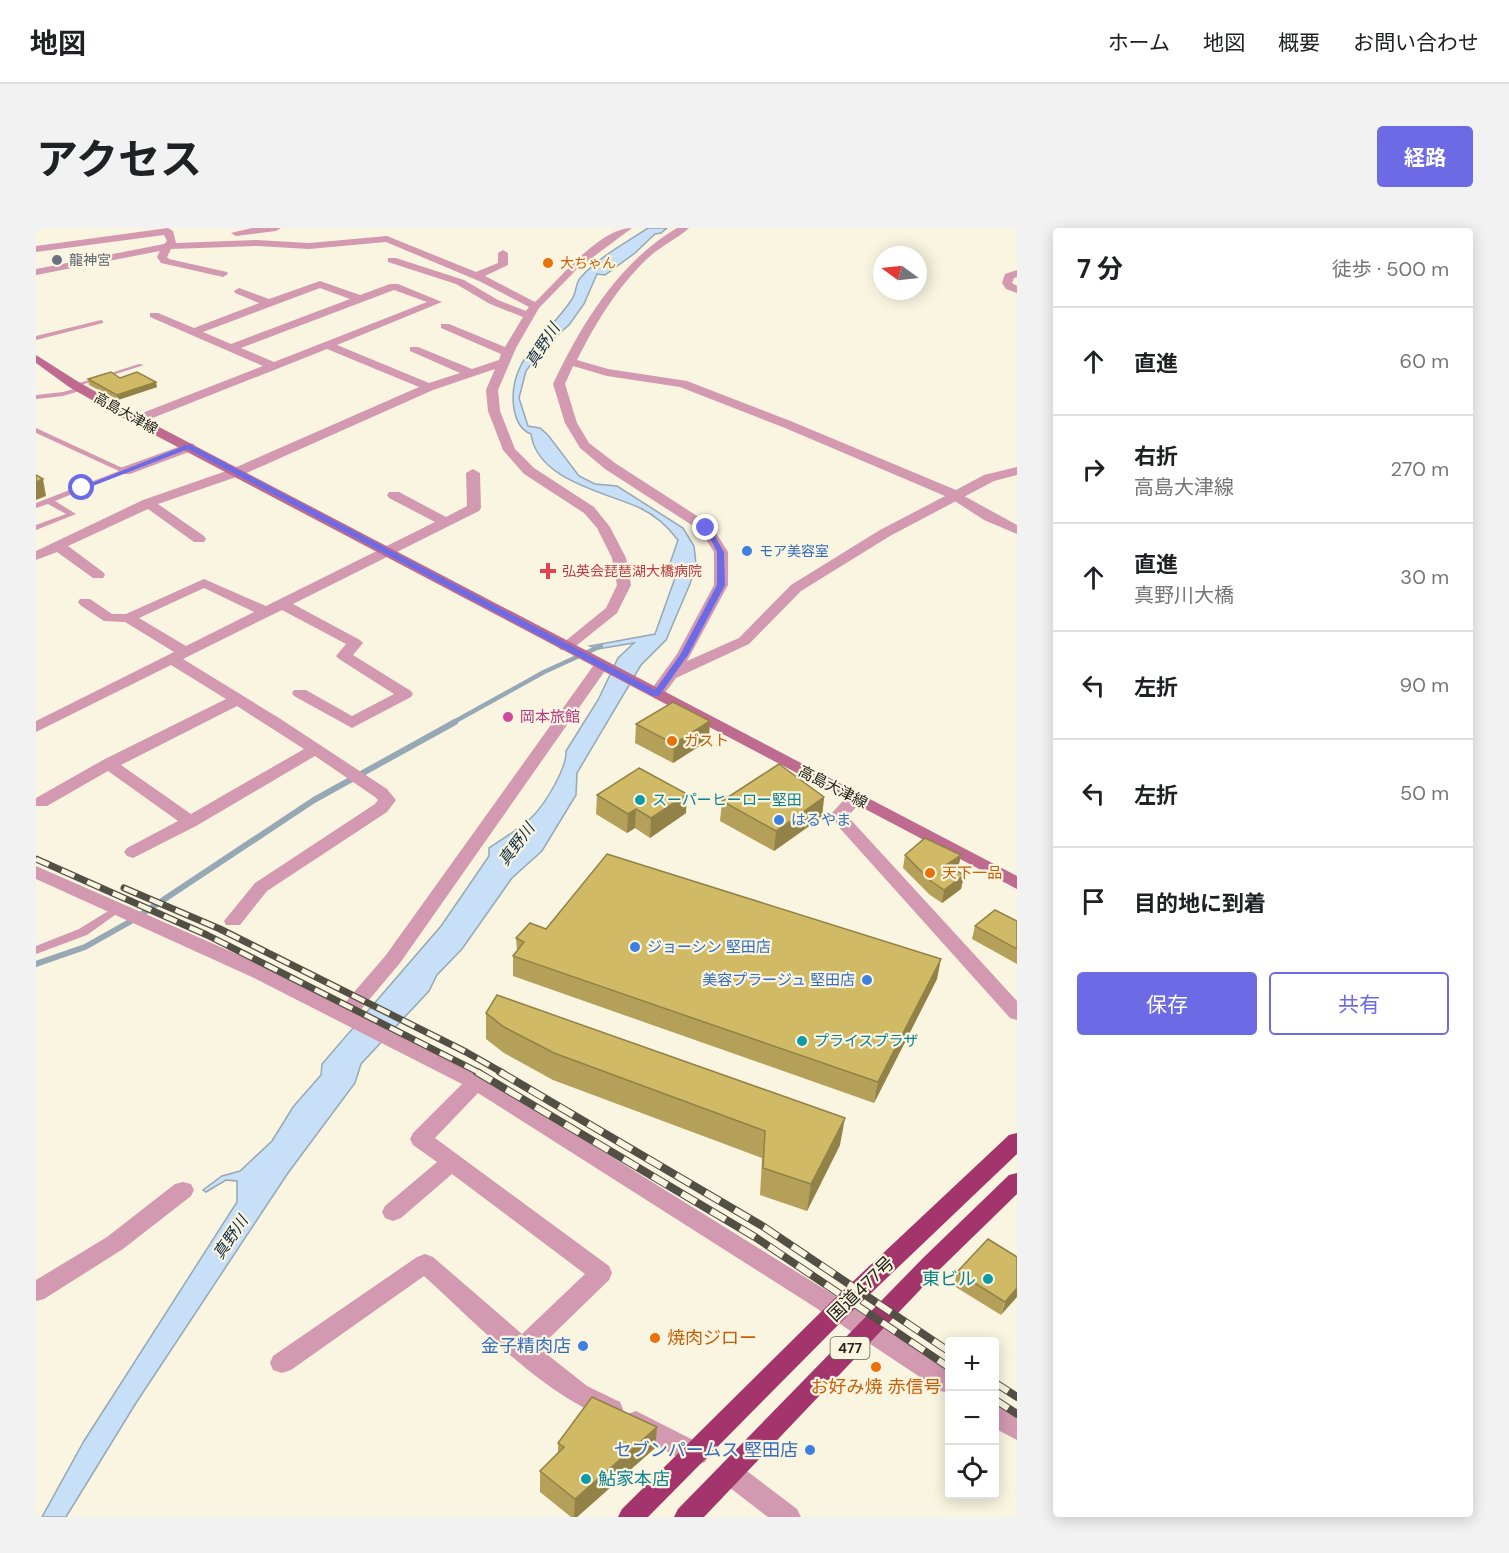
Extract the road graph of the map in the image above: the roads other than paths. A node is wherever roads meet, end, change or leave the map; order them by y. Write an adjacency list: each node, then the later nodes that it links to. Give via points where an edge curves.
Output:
1 (276, 228): 4 (street)
2 (627, 228): 16 (street, via 573,267)
3 (684, 228): 27 (street, via 642,258)
4 (169, 243): 5 (street, via 168,231); 8 (street); 10 (street, via 162,257 165,261); 11 (street, via 309,246 387,238)
5 (36, 249)
6 (503, 253): 11 (street, via 503,265)
7 (392, 260): 16 (street, via 460,282 494,302)
8 (36, 272)
9 (1017, 273): 12 (street, via 1009,276 1007,283)
10 (224, 274)
11 (476, 276): 16 (street)
12 (1017, 290)
13 (239, 291): 15 (street)
14 (360, 299): 15 (street, via 320,284); 22 (street, via 394,286 437,302); 23 (street)
15 (270, 303): 20 (street)
16 (532, 311): 26 (street)
17 (154, 315): 20 (street)
18 (101, 322): 21 (lane)
19 (445, 326): 26 (street)
20 (193, 332): 23 (street)
21 (36, 338)
22 (326, 345): 29 (street); 32 (street)
23 (231, 348): 29 (street)
24 (414, 349): 30 (street)
25 (36, 358): 31 (main road, 高島大津線)
26 (507, 358): 30 (street); 58 (street, via 492,390 494,411 509,450 529,471 589,510 619,558 624,585 612,609)
27 (569, 361): 42 (street, via 607,372 683,384); 61 (street, via 559,384 571,423 584,445 706,528 721,552 721,585)
28 (141, 365): 31 (lane)
29 (273, 366): 34 (street)
30 (471, 373): 32 (street)
31 (78, 387): 33 (lane, via 63,394); 34 (main road, 高島大津線)
32 (429, 387): 39 (street)
33 (36, 397)
34 (136, 420): 36 (main road, 高島大津線)
35 (36, 430): 37 (lane)
36 (189, 447): 37 (street); 39 (main road, 高島大津線)
37 (125, 471): 43 (lane)
38 (1017, 471): 42 (street, via 989,478)
39 (237, 472): 44 (street); 51 (main road, 高島大津線)
40 (473, 473): 46 (street, via 474,508)
41 (394, 495): 46 (street)
42 (955, 495): 48 (street); 61 (street, via 796,588 744,641)
43 (48, 501): 45 (lane); 47 (lane, via 72,514)
44 (148, 503): 49 (street); 50 (street)
45 (36, 506)
46 (446, 522): 51 (street)
47 (36, 528)
48 (1017, 530)
49 (199, 539)
50 (58, 546): 52 (street); 53 (street)
51 (387, 552): 55 (street); 58 (main road, 高島大津線)
52 (36, 556)
53 (98, 575)
54 (84, 602): 57 (street, via 109,618)
55 (282, 604): 56 (street); 62 (street, via 355,643 344,656 405,694 352,723)
56 (266, 612): 57 (street, via 204,583); 59 (street)
57 (128, 618): 59 (street)
58 (566, 647): 60 (main road, 高島大津線)
59 (179, 656): 64 (street); 65 (street)
60 (601, 665): 63 (main road, 高島大津線); 78 (street)
61 (670, 674): 63 (street)
62 (300, 693)
63 (653, 693): 68 (main road, 高島大津線)
64 (238, 699): 66 (street); 67 (street)
65 (36, 727)
66 (315, 749): 70 (street); 75 (street, via 387,800 381,808 261,888)
67 (109, 764): 69 (street); 70 (street)
68 (855, 798): 73 (main road, 高島大津線); 77 (street, via 841,813 843,821)
69 (41, 802)
70 (190, 822): 71 (street)
71 (133, 852)
72 (36, 873): 74 (street)
73 (1017, 883)
74 (118, 908): 76 (lane, via 83,932); 78 (street)
75 (233, 921)
76 (36, 950)
77 (1017, 1013)
78 (349, 1017): 79 (street)
79 (476, 1082): 81 (street, via 422,1139); 86 (street)
80 (1017, 1141): 86 (highway, 国道477号 / 477)
81 (452, 1162): 84 (street); 88 (street, via 601,1273)
82 (1017, 1181): 87 (highway, 国道477号 / 477)
83 (183, 1190): 85 (street, via 115,1243)
84 (393, 1212)
85 (36, 1292)
86 (838, 1310): 87 (street); 93 (highway, 国道477号 / 477)
87 (867, 1329): 90 (street); 94 (highway, 国道477号 / 477)
88 (522, 1349): 89 (street, via 424,1263); 93 (street, via 578,1393)
89 (282, 1363)
90 (945, 1381)
91 (999, 1417): 92 (street)
92 (1017, 1429)
93 (696, 1454): 95 (highway, 国道477号 / 477)
94 (730, 1473): 96 (highway, 国道477号 / 477); 97 (street)
95 (631, 1517)
96 (687, 1517)
97 (788, 1517)

